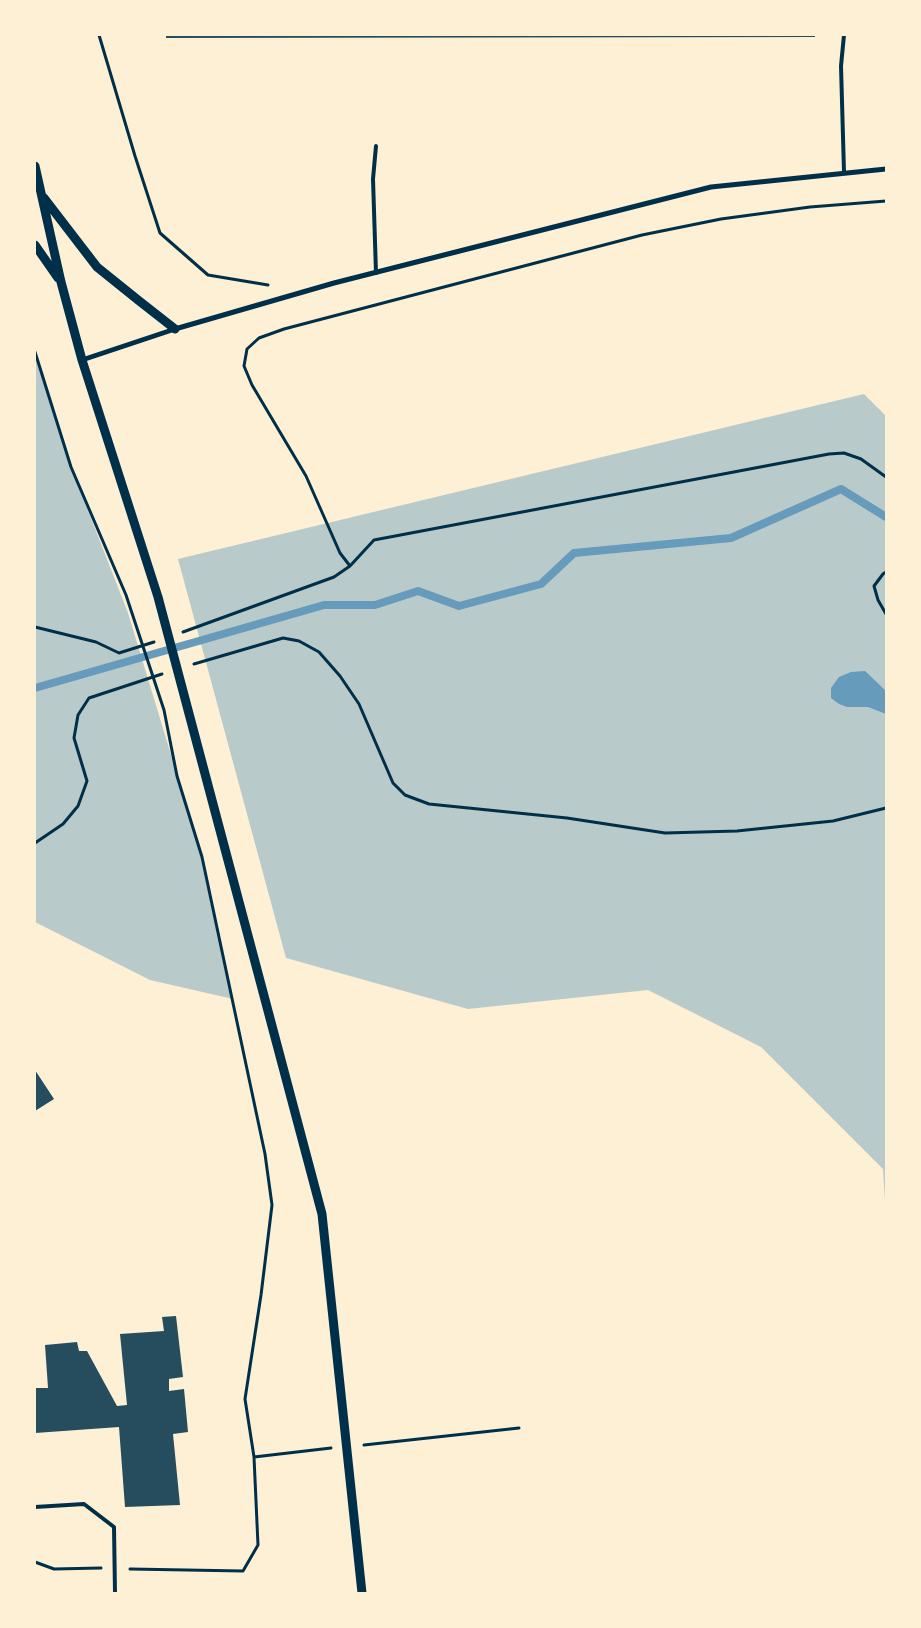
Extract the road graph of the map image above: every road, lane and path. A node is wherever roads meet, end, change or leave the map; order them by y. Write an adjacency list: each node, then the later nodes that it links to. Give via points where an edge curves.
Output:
1 (99, 35): 12 (path, via 160,232 208,275)
2 (844, 35): 6 (lane, via 841,66)
3 (376, 146): 10 (lane, via 373,179)
4 (35, 166): 7 (street)
5 (886, 169): 6 (street)
6 (844, 172): 10 (street, via 711,187)
7 (42, 196): 11 (street); 13 (street, via 97,266)
8 (886, 201): 17 (path, via 721,219 642,236 259,338 247,349 244,366 306,476 340,553)
9 (35, 244): 11 (street)
10 (376, 273): 13 (street)
11 (61, 282): 15 (street)
12 (273, 286)
13 (176, 329): 15 (street)
14 (35, 352): 30 (path, via 71,467 126,595 164,710 177,776 204,866 265,1154 272,1205 245,1398)
15 (82, 360): 35 (street, via 158,597 322,1214)
16 (886, 477): 17 (path, via 861,459 844,452 829,454 374,540)
17 (350, 566): 21 (path, via 334,577)
18 (886, 572): 19 (path, via 874,586)
19 (886, 614)
20 (35, 627): 22 (path, via 96,642 119,653)
21 (180, 633)
22 (162, 639)
23 (188, 666): 25 (path, via 283,638 299,641 319,652 359,704 393,783 405,795 428,804 567,818 666,833 737,831 833,821)
24 (170, 672): 26 (path, via 89,698 78,715 74,738 87,781 78,806 63,824)
25 (886, 808)
26 (35, 843)
27 (519, 1428): 28 (path)
28 (362, 1445)
29 (333, 1448): 30 (path)
30 (254, 1457): 33 (path, via 258,1545 243,1571)
31 (35, 1507): 33 (lane, via 84,1504 114,1527)
32 (35, 1562): 33 (path, via 54,1568)
33 (114, 1568): 34 (lane)
34 (115, 1593)
35 (362, 1593)

